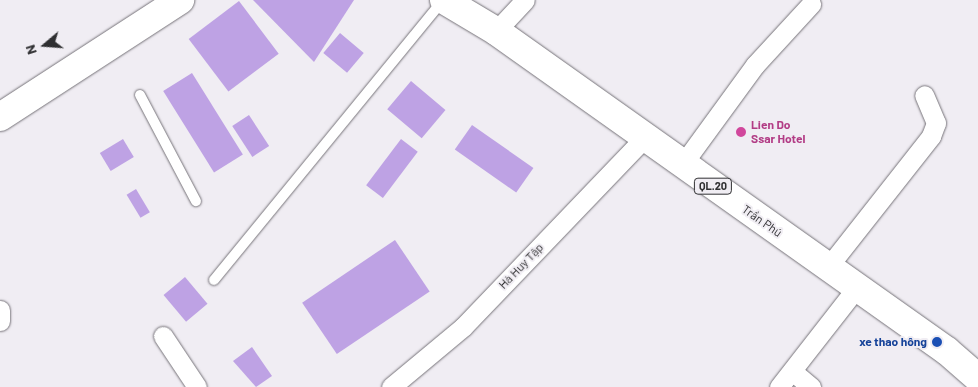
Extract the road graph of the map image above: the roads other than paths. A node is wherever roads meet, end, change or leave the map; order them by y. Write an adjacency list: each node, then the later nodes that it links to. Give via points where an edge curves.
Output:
1 (180, 0): 8 (main road)
2 (443, 0): 5 (main road, Trần Phú / QL.20); 13 (lane)
3 (526, 0): 5 (street)
4 (811, 4): 10 (street, via 755,65)
5 (496, 31): 9 (main road, Trần Phú / QL.20)
6 (140, 95): 11 (lane)
7 (924, 96): 12 (street, via 936,123 931,136)
8 (0, 117)
9 (644, 138): 10 (main road, Trần Phú / QL.20); 21 (street, Hà Huy Tập, via 463,327)
10 (682, 165): 12 (main road, Trần Phú / QL.20)
11 (196, 201)
12 (828, 267): 14 (main road, Trần Phú / QL.20)
13 (214, 280)
14 (857, 287): 18 (street); 19 (main road, Trần Phú / QL.20)
15 (0, 310): 16 (street)
16 (0, 321)
17 (163, 336): 20 (street)
18 (792, 370): 22 (street); 23 (street)
19 (978, 378)
20 (190, 384)
21 (391, 387)
22 (778, 387)
23 (811, 387)

